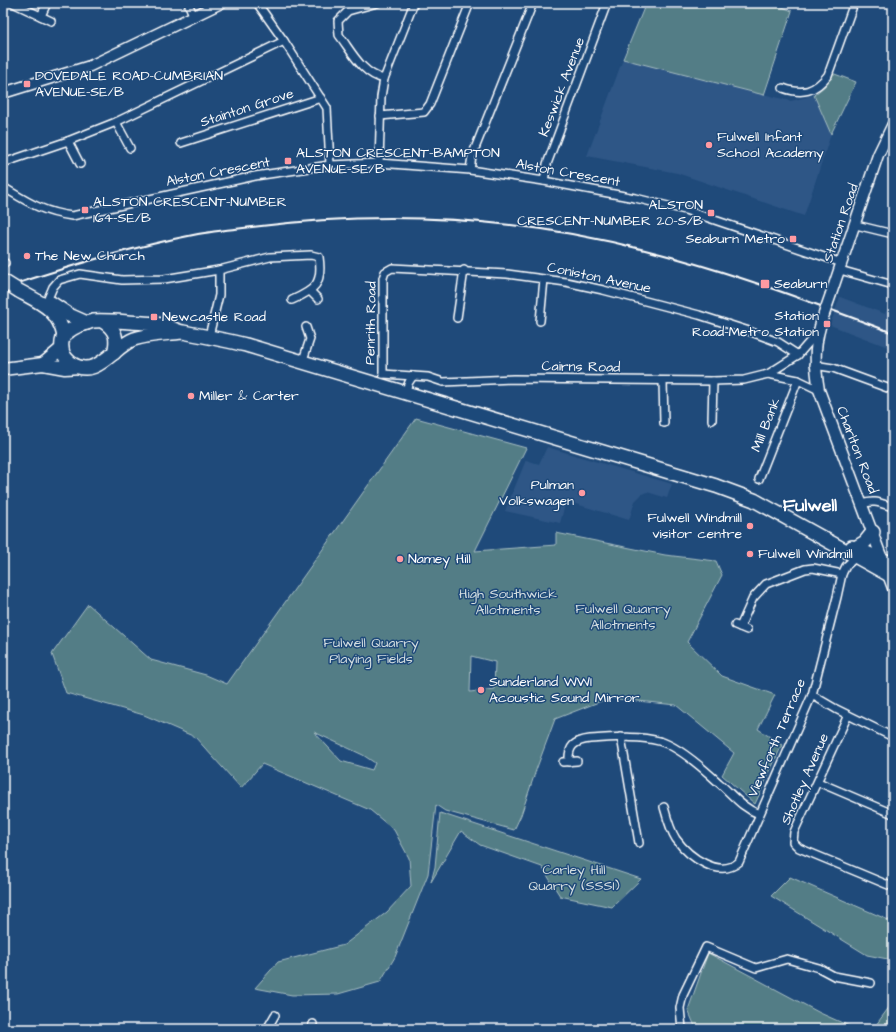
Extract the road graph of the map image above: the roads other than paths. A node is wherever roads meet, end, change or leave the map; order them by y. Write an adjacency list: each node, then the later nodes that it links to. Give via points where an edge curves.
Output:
1 (13, 3): 12 (street)
2 (47, 3): 12 (street)
3 (188, 3): 13 (street)
4 (221, 3): 13 (main road)
5 (257, 3): 15 (street)
6 (377, 3): 16 (street, via 348,11 338,21 338,28 339,35 366,70 373,76)
7 (414, 3): 16 (street)
8 (470, 3): 20 (street, via 430,104 424,112)
9 (533, 3): 30 (street, via 472,156)
10 (607, 3): 31 (street, Keswick Avenue, via 547,164)
11 (854, 3): 17 (street, via 828,76 821,85 800,93)
12 (40, 16): 14 (street)
13 (194, 17): 18 (main road, via 90,66)
14 (52, 21)
15 (284, 41): 19 (street); 21 (street)
16 (384, 79): 20 (street)
17 (783, 88)
18 (3, 93)
19 (321, 98): 24 (street, Stainton Grove); 29 (street, via 328,108)
20 (380, 116): 27 (street)
21 (116, 122): 23 (street); 25 (street)
22 (893, 124): 33 (main road, Station Road, via 878,154)
23 (68, 141): 26 (street); 28 (street)
24 (181, 143)
25 (130, 148)
26 (3, 163)
27 (378, 163): 29 (street, Alston Crescent); 30 (street, Alston Crescent)
28 (80, 164)
29 (330, 165): 32 (street, Alston Crescent, via 255,176 72,216 52,213)
30 (470, 170): 31 (street, Alston Crescent)
31 (544, 181): 37 (street, Alston Crescent, via 677,208)
32 (3, 187)
33 (856, 225): 34 (street); 37 (main road, Station Road)
34 (893, 234)
35 (3, 262): 36 (street)
36 (3, 265)
37 (841, 267): 43 (street, Alston Crescent); 54 (main road, Station Road, bridge)
38 (219, 270): 44 (street, via 270,257 311,255 319,258 321,267 318,283); 46 (street, via 164,279 122,280 80,274 59,280); 55 (street, via 219,295)
39 (464, 270): 40 (street, Coniston Avenue, via 392,268); 41 (street, Coniston Avenue); 48 (street)
40 (385, 272): 68 (street, Penrith Road)
41 (544, 279): 49 (street); 60 (street, Coniston Avenue, via 603,290 699,315 778,342)
42 (3, 281): 46 (highway, bridge)
43 (893, 285)
44 (311, 292): 45 (street); 47 (street)
45 (318, 299)
46 (42, 300): 51 (highway); 58 (highway, via 57,316)
47 (292, 300)
48 (457, 318)
49 (540, 321)
50 (104, 322): 51 (highway); 53 (highway, via 163,325); 59 (highway, via 115,332 117,339)
51 (88, 323): 58 (highway, via 73,328)
52 (306, 327): 56 (street)
53 (182, 332): 55 (highway); 59 (highway, via 136,338)
54 (818, 332): 60 (street, Cairns Road); 63 (main road, Charlton Road)
55 (209, 336): 61 (highway)
56 (310, 339): 57 (street); 61 (street)
57 (318, 340)
58 (63, 342): 62 (main road); 64 (highway, via 64,355 68,361)
59 (114, 353): 64 (highway, via 100,364)
60 (798, 355): 66 (street, Cairns Road)
61 (302, 363): 68 (highway)
62 (43, 364): 64 (main road, via 65,368); 65 (main road)
63 (814, 365): 72 (main road, Charlton Road); 73 (street, via 833,368)
64 (80, 367)
65 (3, 369)
66 (768, 374): 69 (street, Cairns Road); 71 (street, Cairns Road, via 744,380)
67 (413, 376): 68 (street, Cairns Road); 70 (street, Cairns Road, via 443,382 513,379); 74 (street)
68 (379, 379): 74 (highway)
69 (798, 380): 72 (street, Cairns Road); 77 (street, Mill Bank)
70 (663, 381): 71 (street, Cairns Road); 76 (street)
71 (713, 381): 75 (street)
72 (819, 390): 78 (main road, Charlton Road)
73 (893, 390)
74 (405, 392): 81 (highway, via 716,486 754,500)
75 (712, 420)
76 (664, 423)
77 (759, 479)
78 (863, 504): 79 (street, via 875,501); 80 (main road, Charlton Road)
79 (893, 507)
80 (873, 532): 81 (highway); 82 (main road, Charlton Road)
81 (856, 553): 82 (highway); 82 (highway); 83 (street, Viewforth Terrace)
82 (890, 573)
83 (842, 574): 84 (street, via 812,568 804,569 766,584 753,598); 85 (street, Viewforth Terrace)
84 (741, 627)
85 (812, 695): 86 (street); 92 (street, Viewforth Terrace)
86 (848, 715): 87 (street); 90 (street, Shotley Avenue)
87 (893, 736)
88 (621, 737): 89 (street, via 576,742 568,751 566,762); 92 (street, via 668,744 718,782 745,808); 94 (street)
89 (577, 761)
90 (818, 782): 93 (street); 95 (street, Shotley Avenue, via 794,832 793,842 799,848)
91 (664, 807): 92 (street, Viewforth Terrace, via 668,824 676,838 692,854 713,868 722,869 739,862)
92 (759, 814)
93 (893, 814)
94 (639, 843)
95 (893, 887)
96 (871, 984): 99 (street, via 834,976 819,968 787,959 756,968 706,947 683,995 680,1008)
97 (275, 1015): 98 (street)
98 (267, 1029)
99 (682, 1029)

